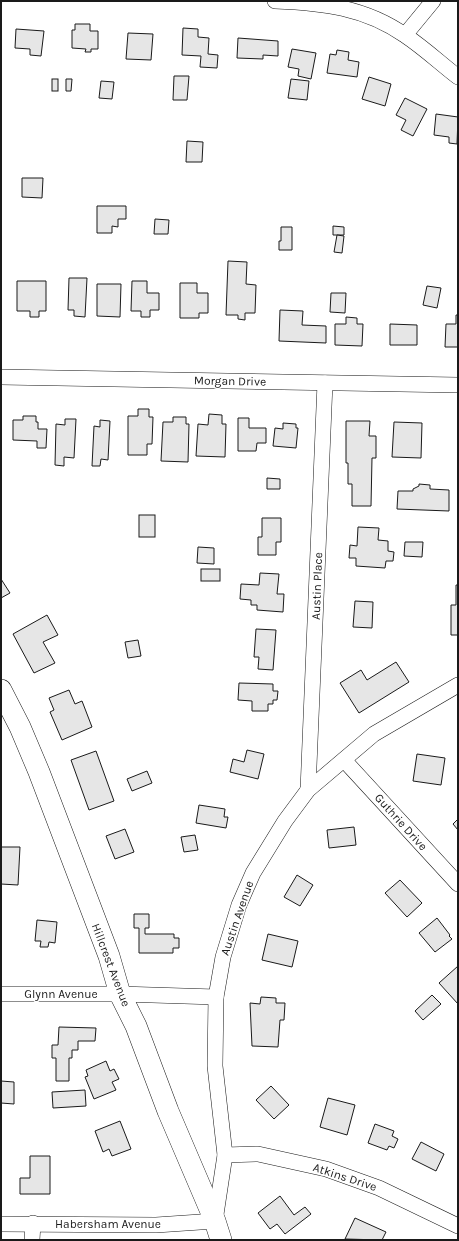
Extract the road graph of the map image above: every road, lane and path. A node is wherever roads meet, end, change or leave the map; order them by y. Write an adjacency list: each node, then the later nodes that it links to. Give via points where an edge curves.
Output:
1 (275, 1): 3 (street, via 333,6 363,13)
2 (433, 1): 3 (street)
3 (405, 35): 4 (street)
4 (458, 77)
5 (1, 377): 6 (street, Morgan Drive)
6 (326, 383): 7 (street, Morgan Drive); 11 (street, Austin Place)
7 (458, 385)
8 (458, 685): 10 (street, Austin Avenue, via 374,734)
9 (1, 690): 14 (street, Hillcrest Avenue, via 39,772 109,956)
10 (344, 760): 11 (street, Austin Avenue); 12 (street, Guthrie Drive)
11 (308, 790): 15 (street, Austin Avenue, via 253,872 239,905 223,957)
12 (458, 884)
13 (1, 994): 14 (street, Glynn Avenue)
14 (120, 994): 15 (street, Glynn Avenue); 20 (street, Hillcrest Avenue, via 136,1026 168,1111)
15 (216, 997): 16 (street, Austin Avenue, via 215,1066)
16 (225, 1155): 19 (street, Atkins Drive, via 258,1154 326,1169 379,1188); 20 (street, Austin Avenue)
17 (33, 1223): 18 (street, Habersham Avenue); 20 (street, Habersham Avenue, via 156,1225); 21 (street)
18 (1, 1224)
19 (458, 1226)
20 (218, 1230)
21 (32, 1240)

